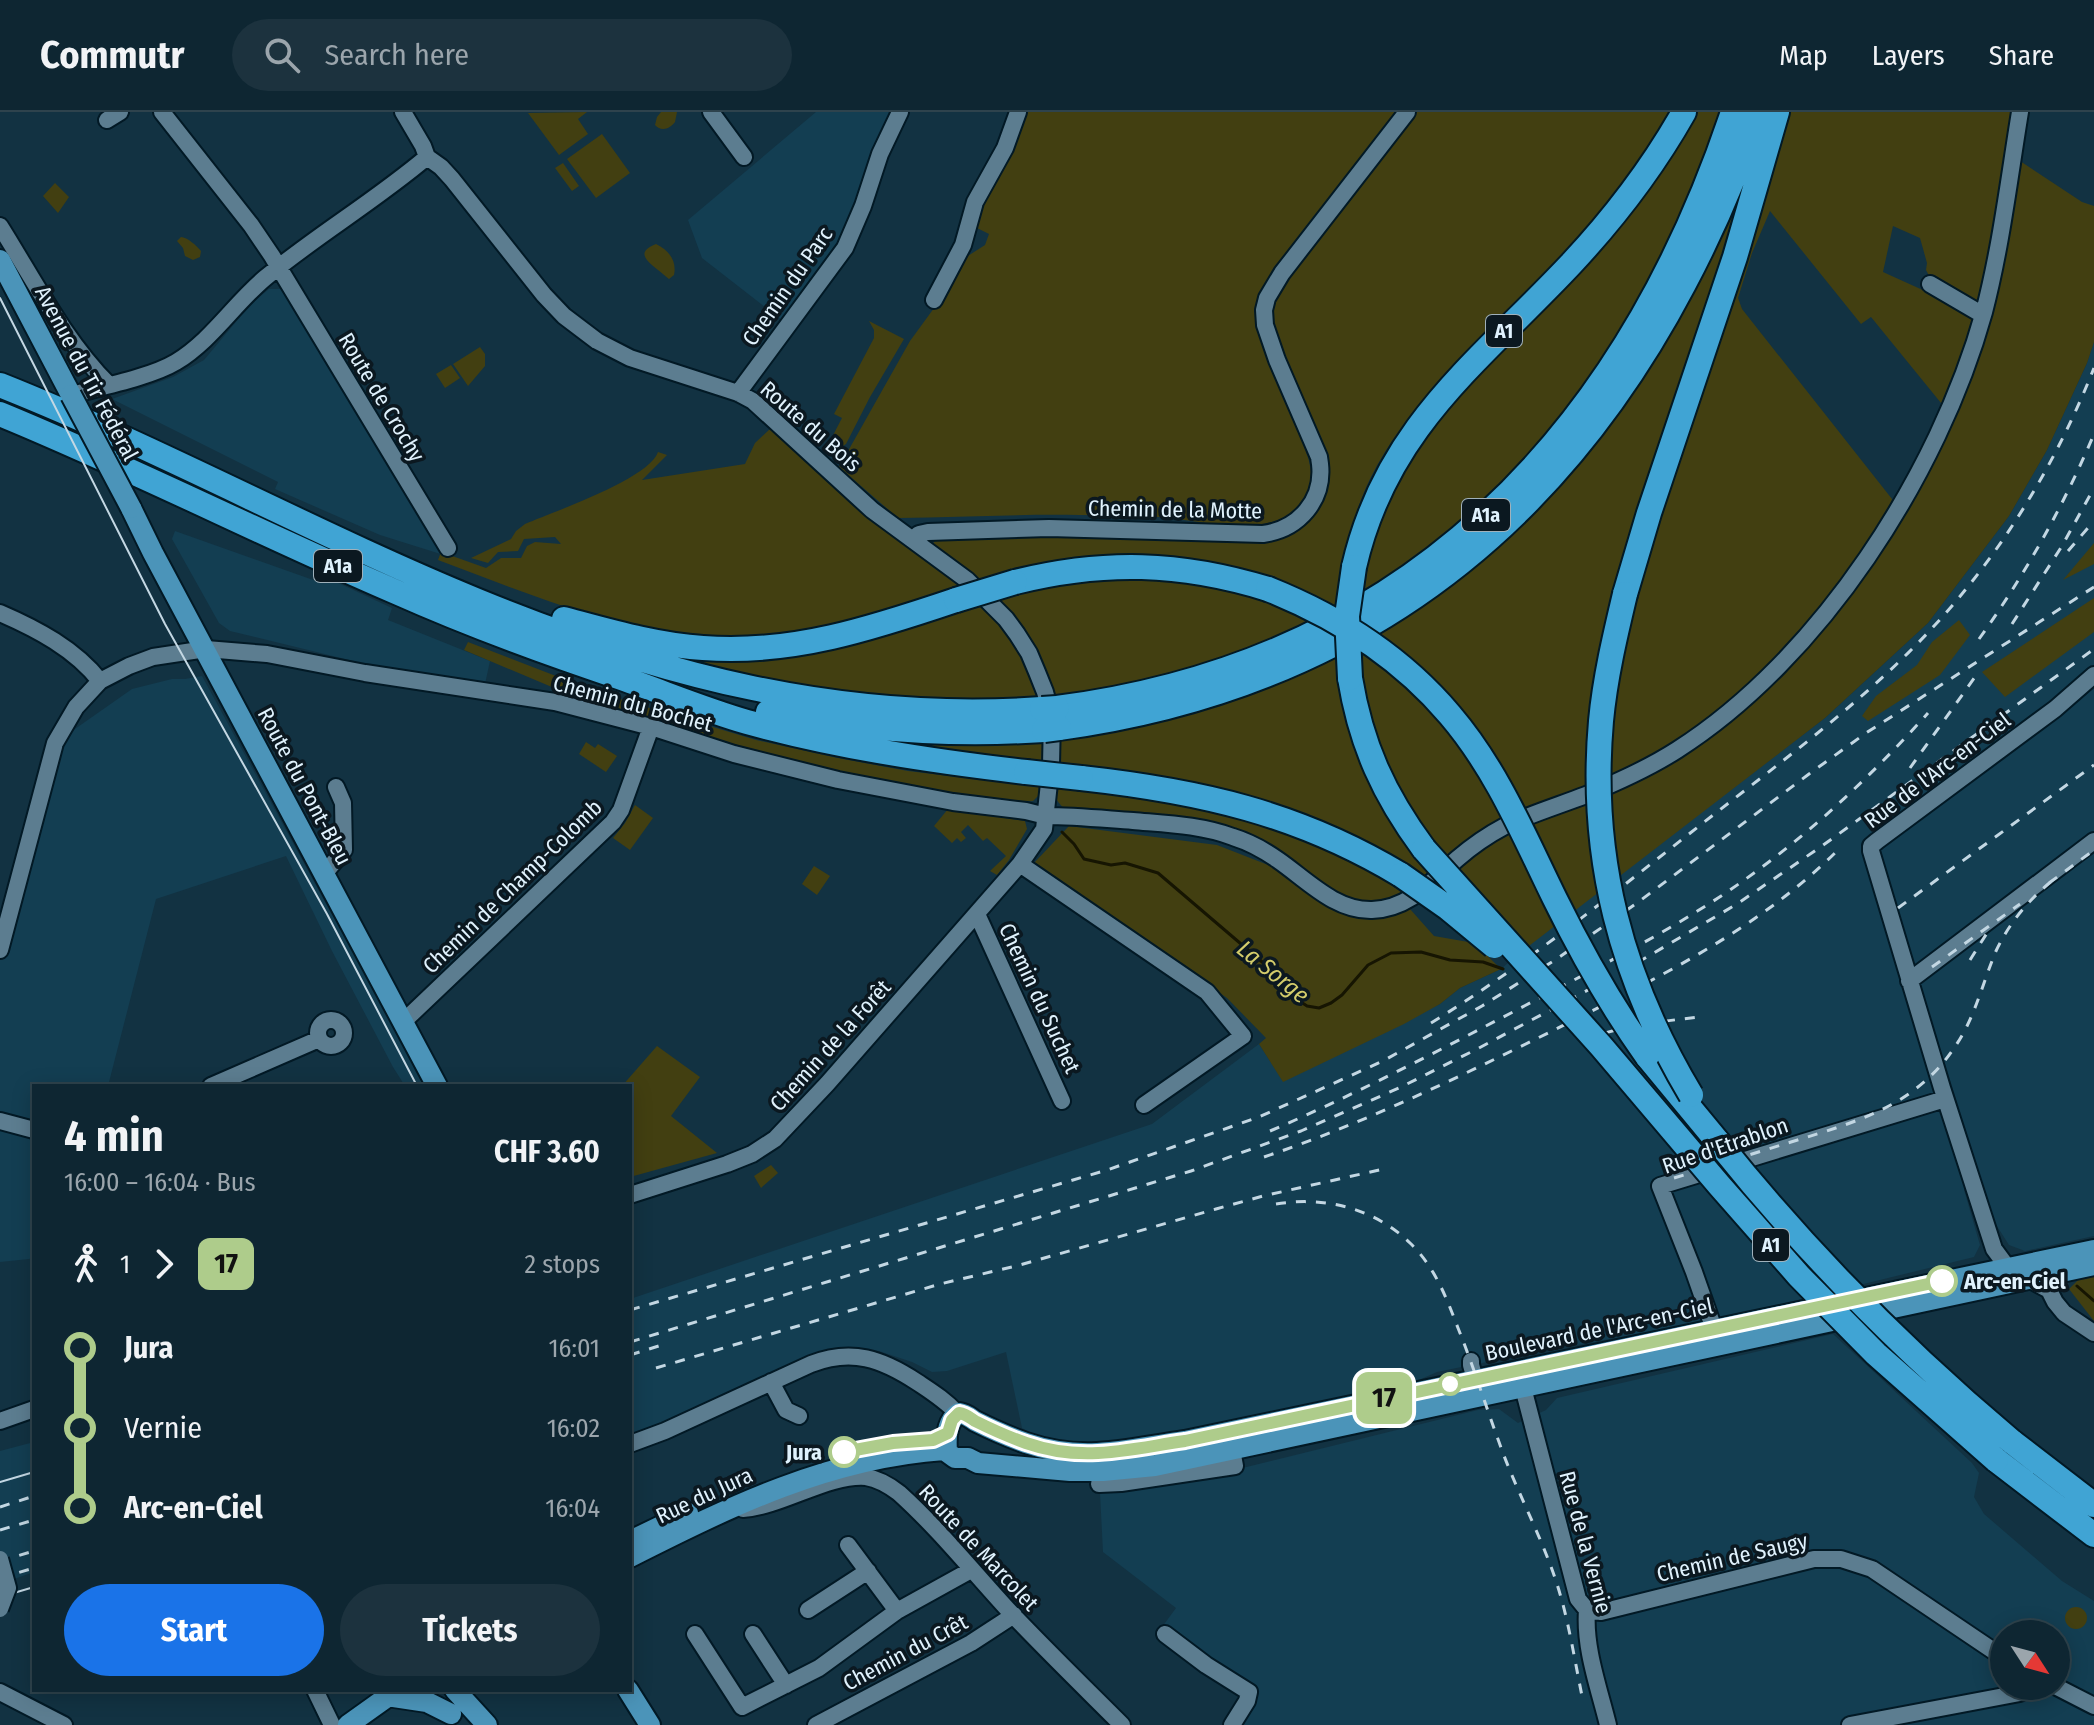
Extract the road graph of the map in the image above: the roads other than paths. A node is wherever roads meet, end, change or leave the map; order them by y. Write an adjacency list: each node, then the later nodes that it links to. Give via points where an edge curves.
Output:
1 (162, 112): 16 (street, Route de Crochy)
2 (403, 112): 12 (street, Route du Bois)
3 (711, 112): 13 (street)
4 (900, 112): 22 (street, Chemin du Parc, via 845,248)
5 (1018, 112): 18 (street)
6 (1407, 112): 27 (street, Chemin de la Motte, via 1267,298 1264,316 1272,347 1320,464 1316,496 1297,521 1263,534 1027,528 928,532)
7 (1684, 112): 44 (highway, A1, bridge, via 1603,228 1454,383 1410,437 1368,515 1347,616 1358,721 1395,808 1424,849)
8 (1733, 112): 34 (highway, A1a, via 1683,238 1625,347 1567,429 1481,519 1394,587 1277,650 1206,676 1091,703)
9 (1757, 112): 34 (highway, A1a, via 1715,221 1642,358 1567,461 1494,535 1395,609 1285,668 1187,703 1122,719)
10 (1777, 112): 54 (highway, A1, bridge, via 1625,594 1601,719 1599,809 1611,902 1627,961 1675,1069)
11 (2020, 112): 19 (street, Chemin du Bochet)
12 (427, 157): 16 (street); 22 (street, Route du Bois, via 452,179 544,295 578,327 625,356)
13 (744, 157)
14 (0, 226): 21 (street, via 65,331)
15 (0, 260): 23 (main road, Avenue du Tir Fédéral)
16 (279, 268): 21 (street, via 175,363); 28 (street, Route de Crochy)
17 (1930, 284): 19 (street)
18 (934, 300)
19 (1983, 315): 37 (street, Chemin du Bochet, via 1952,405 1891,521 1812,629 1753,691 1719,722 1642,770 1483,838 1406,901 1374,910 1349,907 1269,854 1209,830)
20 (0, 385): 26 (highway, A1a)
21 (109, 385): 23 (street)
22 (738, 393): 27 (street, Route du Bois)
23 (71, 395): 25 (main road, Avenue du Tir Fédéral, bridge)
24 (0, 414): 32 (highway, A1a, via 396,592)
25 (131, 508): 30 (main road, Route du Pont-Bleu)
26 (285, 513): 34 (highway, A1a, via 529,621 713,680 876,708); 54 (highway, A1a, bridge, via 521,606 647,640 701,648 761,649 820,640 1015,582 1082,569 1142,566 1201,572 1268,589 1366,639 1413,676 1452,717 1487,765 1620,1016)
27 (913, 539): 37 (street, Route du Bois, via 988,601 1029,653 1052,718)
28 (448, 548)
29 (0, 613): 33 (street, via 80,659)
30 (206, 649): 33 (street, Chemin du Bochet, via 153,657); 35 (street, Chemin du Bochet, via 267,654 555,702); 40 (main road, Route du Pont-Bleu)
31 (2094, 675): 43 (street, Rue de l'Arc-en-Ciel, via 1871,846)
32 (618, 677): 34 (highway, A1a, via 751,709 861,727 1003,732); 44 (highway, A1a, bridge, via 790,733 898,755 1185,792 1258,810 1330,837 1401,875)
33 (100, 681): 42 (street, via 80,700 55,743)
34 (1051, 719)
35 (651, 727): 37 (street, Chemin du Bochet, via 838,780); 45 (street, Chemin de Champ-Colomb, via 613,822)
36 (336, 787): 40 (street, via 343,803 344,850)
37 (1046, 816): 39 (street, Chemin de la Forêt, via 1043,833)
38 (2094, 841): 43 (street)
39 (1020, 864): 41 (street, Chemin de la Forêt); 51 (street, via 1207,992 1243,1036)
40 (325, 873): 45 (main road, Route du Pont-Bleu)
41 (977, 914): 50 (street, Chemin du Suchet); 55 (street, Chemin de la Forêt, via 775,1139 727,1164)
42 (0, 950)
43 (1909, 981): 49 (street)
44 (1567, 1009): 80 (highway, A1, bridge, via 1809,1286 1911,1386)
45 (403, 1022): 48 (main road, Route du Pont-Bleu)
46 (319, 1039): 47 (street)
47 (216, 1084)
48 (436, 1084)
49 (1945, 1099): 59 (street, via 1989,1237); 63 (street, Rue d'Etrablon, via 1660,1186)
50 (1062, 1101)
51 (1144, 1105)
52 (0, 1121): 53 (street)
53 (32, 1129)
54 (1718, 1142): 78 (highway, A1, bridge, via 1856,1298 1928,1369)
55 (632, 1194)
56 (2094, 1250): 57 (main road, Boulevard de l'Arc-en-Ciel)
57 (2066, 1256): 59 (main road, Boulevard de l'Arc-en-Ciel); 61 (street)
58 (2094, 1265): 61 (main road, Boulevard de l'Arc-en-Ciel)
59 (2008, 1268): 60 (street); 62 (street); 63 (main road, Boulevard de l'Arc-en-Ciel)
60 (2026, 1279): 61 (main road, Boulevard de l'Arc-en-Ciel); 62 (main road, Boulevard de l'Arc-en-Ciel)
61 (2049, 1283): 64 (street, via 2064,1313)
62 (1986, 1289): 65 (main road, Boulevard de l'Arc-en-Ciel)
63 (1714, 1329): 65 (main road, Boulevard de l'Arc-en-Ciel)
64 (2094, 1333)
65 (1520, 1379): 69 (main road, Boulevard de l'Arc-en-Ciel, via 1473,1370 1185,1441 1105,1454 1044,1449); 73 (main road, Boulevard de l'Arc-en-Ciel); 90 (street, Rue de la Vernie, via 1578,1599)
66 (771, 1382): 68 (street, via 786,1410); 69 (street, via 820,1360 866,1358 903,1372); 72 (street)
67 (32, 1410): 70 (street)
68 (799, 1416)
69 (966, 1417): 71 (main road, via 952,1420); 75 (main road, via 979,1427)
70 (0, 1421)
71 (947, 1442): 74 (main road, via 933,1440); 75 (main road, Boulevard de l'Arc-en-Ciel, via 955,1458)
72 (632, 1443)
73 (1232, 1450): 76 (main road, Boulevard de l'Arc-en-Ciel, via 1128,1469); 77 (street, via 1235,1466)
74 (886, 1451): 79 (main road, Rue du Jura); 81 (main road, via 841,1452 797,1466)
75 (976, 1460): 76 (main road, Boulevard de l'Arc-en-Ciel)
76 (1040, 1468): 77 (main road)
77 (1099, 1484)
78 (2094, 1505)
79 (726, 1510): 83 (main road, Rue du Jura); 85 (street, Route de Marcolet, via 755,1508 845,1479 869,1477 892,1488)
80 (2094, 1535)
81 (632, 1540)
82 (848, 1545): 86 (street)
83 (632, 1556)
84 (0, 1559): 87 (street, bridge)
85 (971, 1570): 91 (street); 92 (street, Route de Marcolet)
86 (868, 1571): 89 (street); 91 (street)
87 (4, 1587): 88 (street, bridge)
88 (0, 1609)
89 (808, 1610)
90 (1587, 1610): 96 (street, Chemin de Saugy, via 1601,1612 1794,1562 1841,1559 1885,1577); 117 (street, Rue de la Vernie, via 1590,1651)
91 (897, 1611): 97 (street, via 819,1668)
92 (1014, 1615): 114 (street, Chemin du Crêt); 115 (street, Route de Marcolet)
93 (695, 1634): 97 (street, via 742,1707)
94 (753, 1634): 97 (street)
95 (1165, 1634): 116 (street, via 1249,1692)
96 (1990, 1648)
97 (786, 1685)
98 (0, 1692): 108 (street)
99 (316, 1692): 109 (street)
100 (389, 1692): 106 (main road); 109 (main road); 110 (main road)
101 (436, 1692): 106 (main road)
102 (627, 1692): 112 (main road)
103 (628, 1692): 113 (main road)
104 (2070, 1694): 107 (street)
105 (1990, 1699): 118 (street)
106 (459, 1704): 111 (main road)
107 (2094, 1706)
108 (64, 1725)
109 (333, 1725)
110 (348, 1725)
111 (487, 1725)
112 (629, 1725)
113 (650, 1725)
114 (816, 1725)
115 (1122, 1725)
116 (1232, 1725)
117 (1608, 1725)
118 (1850, 1725)

